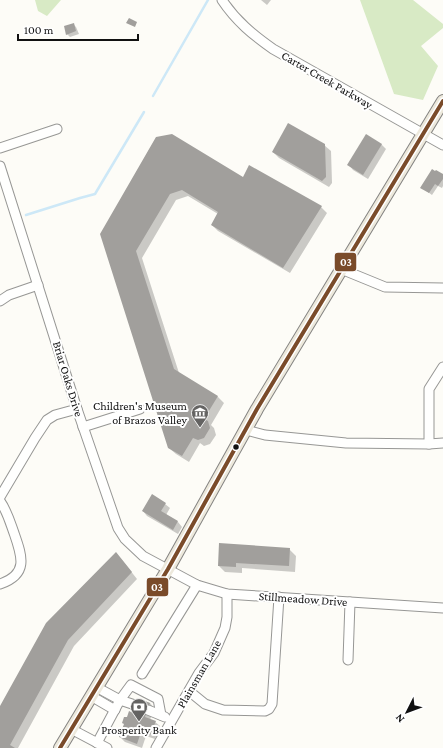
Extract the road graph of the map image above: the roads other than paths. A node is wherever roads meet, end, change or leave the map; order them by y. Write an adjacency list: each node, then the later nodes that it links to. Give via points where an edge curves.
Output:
1 (222, 0): 4 (street, Carter Creek Parkway, via 251,34 273,50)
2 (443, 100): 4 (main road)
3 (58, 128): 6 (street)
4 (422, 134): 5 (street, Carter Creek Parkway); 8 (main road)
5 (443, 145)
6 (0, 148)
7 (0, 166): 9 (street, Briar Oaks Drive)
8 (341, 269): 10 (street, via 386,287); 16 (main road)
9 (38, 285): 11 (street, via 9,295); 13 (street, Briar Oaks Drive)
10 (443, 288)
11 (0, 301)
12 (443, 367): 18 (street, via 429,389)
13 (77, 409): 15 (street, Briar Oaks Drive); 19 (street, via 47,420)
14 (140, 409): 15 (street)
15 (83, 427): 21 (street, Briar Oaks Drive, via 118,528 125,539 143,556)
16 (246, 430): 18 (street, via 265,435 346,443); 21 (main road)
17 (443, 443): 18 (street)
18 (429, 444)
19 (0, 497)
20 (0, 501): 22 (street, via 6,510 22,560 19,570 13,577)
21 (168, 569): 23 (street, Stillmeadow Drive); 30 (main road)
22 (0, 584)
23 (196, 585): 24 (street, Stillmeadow Drive); 29 (street)
24 (227, 594): 25 (street, Stillmeadow Drive); 31 (street, Plainsman Lane, via 225,628 214,653)
25 (279, 597): 26 (street, Stillmeadow Drive); 31 (street, via 272,704 269,709 223,710 206,704)
26 (350, 602): 27 (street, Stillmeadow Drive); 28 (street)
27 (443, 608)
28 (348, 660)
29 (142, 674)
30 (93, 691): 32 (street); 34 (street); 38 (main road)
31 (189, 691): 37 (street, Plainsman Lane)
32 (120, 700): 33 (street); 34 (street); 36 (street, via 131,685 158,699)
33 (138, 706)
34 (115, 710): 39 (street)
35 (148, 710): 36 (street)
36 (161, 715): 37 (street)
37 (172, 720): 42 (street, Plainsman Lane)
38 (72, 729): 39 (street); 40 (main road)
39 (97, 742): 41 (street)
40 (60, 748)
41 (107, 748)
42 (156, 748)

